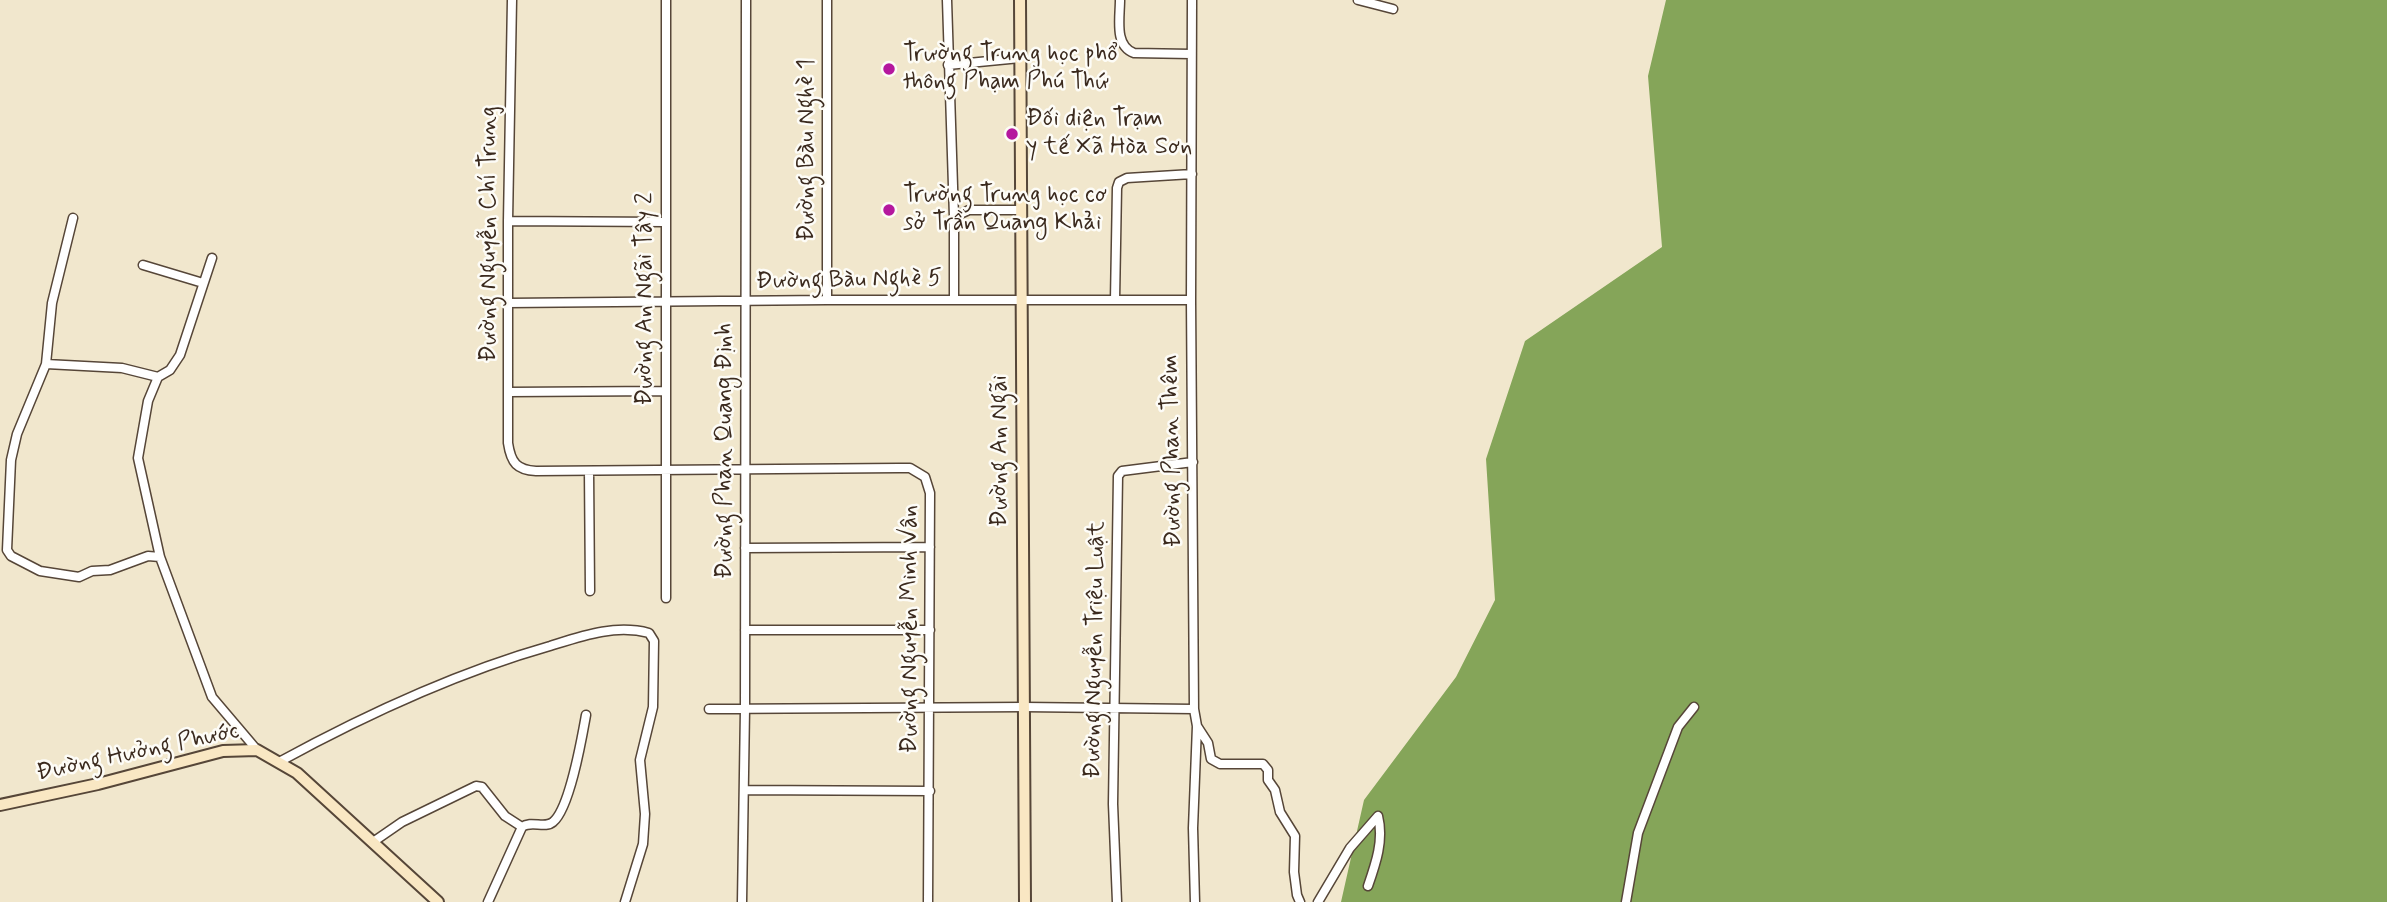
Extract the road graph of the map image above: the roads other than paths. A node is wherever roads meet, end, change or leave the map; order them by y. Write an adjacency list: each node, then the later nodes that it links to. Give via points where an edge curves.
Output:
1 (512, 0): 18 (street, Đường Nguyễn Chí Trung)
2 (666, 0): 19 (street, Đường An Ngãi Tây 2)
3 (746, 0): 29 (street, Đường Phan Quang Định)
4 (827, 0): 23 (street, Đường Bàu Nghè 1)
5 (947, 0): 13 (street)
6 (1020, 0): 12 (main road, Đường An Ngãi)
7 (1119, 0): 11 (street, via 1120,37 1126,51)
8 (1192, 0): 11 (street, Đường Phan Thêm)
9 (1358, 0): 10 (street)
10 (1392, 9)
11 (1191, 54): 14 (street, Đường Phan Thêm)
12 (1020, 58): 13 (street); 15 (main road, Đường An Ngãi)
13 (948, 65): 16 (street)
14 (1192, 174): 26 (street, via 1119,182); 27 (street, Đường Phan Thêm)
15 (1020, 210): 16 (street, via 969,210); 25 (main road, Đường An Ngãi)
16 (954, 217): 24 (street)
17 (73, 218): 31 (street, via 52,303)
18 (508, 221): 19 (street); 30 (street, Đường Nguyễn Chí Trung)
19 (666, 222): 28 (street, Đường An Ngãi Tây 2)
20 (212, 258): 22 (street)
21 (143, 265): 22 (street)
22 (203, 282): 32 (street, via 180,355 170,370)
23 (827, 300): 24 (street, Đường Bàu Nghè 5); 29 (street, Đường Bàu Nghè 5)
24 (954, 300): 25 (street, Đường Bàu Nghè 5)
25 (1021, 300): 26 (street, Đường Bàu Nghè 5); 47 (main road, Đường An Ngãi)
26 (1115, 300): 27 (street, Đường Bàu Nghè 5)
27 (1191, 300): 35 (street, Đường Phan Thêm)
28 (666, 302): 29 (street, Đường Bàu Nghè 5); 30 (street, Đường Bàu Nghè 5); 33 (street, Đường An Ngãi Tây 2)
29 (746, 302): 37 (street, Đường Phan Quang Định)
30 (508, 303): 34 (street, Đường Nguyễn Chí Trung)
31 (46, 365): 32 (street, via 122,368); 42 (street, via 17,434 7,550 40,571 79,577 148,556)
32 (158, 377): 42 (street, via 148,401 138,458)
33 (664, 391): 34 (street); 39 (street, Đường An Ngãi Tây 2)
34 (508, 393): 36 (street, Đường Nguyễn Chí Trung, via 510,454)
35 (1194, 462): 48 (street, Đường Nguyễn Triệu Luật, via 1122,471 1118,476); 53 (street, Đường Phan Thêm)
36 (516, 466): 38 (street, Đường Nguyễn Minh Vân)
37 (746, 470): 39 (street, Đường Nguyễn Minh Vân); 40 (street, Đường Nguyễn Minh Vân, via 910,468 923,474 929,485); 41 (street, Đường Phan Quang Định)
38 (589, 471): 39 (street, Đường Nguyễn Minh Vân); 43 (street)
39 (667, 471): 44 (street, Đường An Ngãi Tây 2)
40 (930, 547): 41 (street); 46 (street, Đường Nguyễn Minh Vân)
41 (745, 548): 45 (street, Đường Phan Quang Định)
42 (160, 557): 56 (street, via 212,697)
43 (590, 591)
44 (666, 598)
45 (745, 630): 46 (street); 52 (street, Đường Phan Quang Định)
46 (930, 630): 50 (street, Đường Nguyễn Minh Vân)
47 (1024, 707): 48 (street); 50 (street); 69 (main road, Đường An Ngãi)
48 (1115, 707): 53 (street); 70 (street, Đường Nguyễn Triệu Luật)
49 (1694, 707): 74 (street, via 1678,727 1639,833)
50 (930, 708): 52 (street); 59 (street, Đường Nguyễn Minh Vân)
51 (709, 709): 52 (street)
52 (745, 709): 58 (street, Đường Phan Quang Định)
53 (1194, 709): 55 (street, Đường Phan Thêm)
54 (586, 715): 61 (street, via 575,769 557,818 548,824)
55 (1197, 726): 71 (street, Đường Phan Thêm); 72 (street, via 1211,759 1220,764 1263,764 1268,770 1280,812 1295,836 1294,872)
56 (257, 750): 57 (main road, Đường Hưởng Phước); 60 (main road, Đường Hưởng Phước, via 223,751)
57 (279, 762): 62 (main road, Đường Hưởng Phước); 66 (street, via 369,715 519,655 608,631 649,633 654,641 653,707 640,760 643,844)
58 (744, 790): 59 (street); 67 (street, Đường Phan Quang Định)
59 (930, 790): 68 (street, Đường Nguyễn Minh Vân)
60 (0, 805)
61 (522, 827): 62 (street, via 505,817 482,787 476,786 409,818); 65 (street)
62 (373, 842): 64 (main road, Đường Hưởng Phước)
63 (1368, 886): 73 (street, via 1379,846 1378,816 1350,848)
64 (435, 901)
65 (488, 902)
66 (625, 902)
67 (742, 902)
68 (929, 902)
69 (1025, 902)
70 (1117, 902)
71 (1195, 902)
72 (1300, 902)
73 (1318, 902)
74 (1626, 902)

